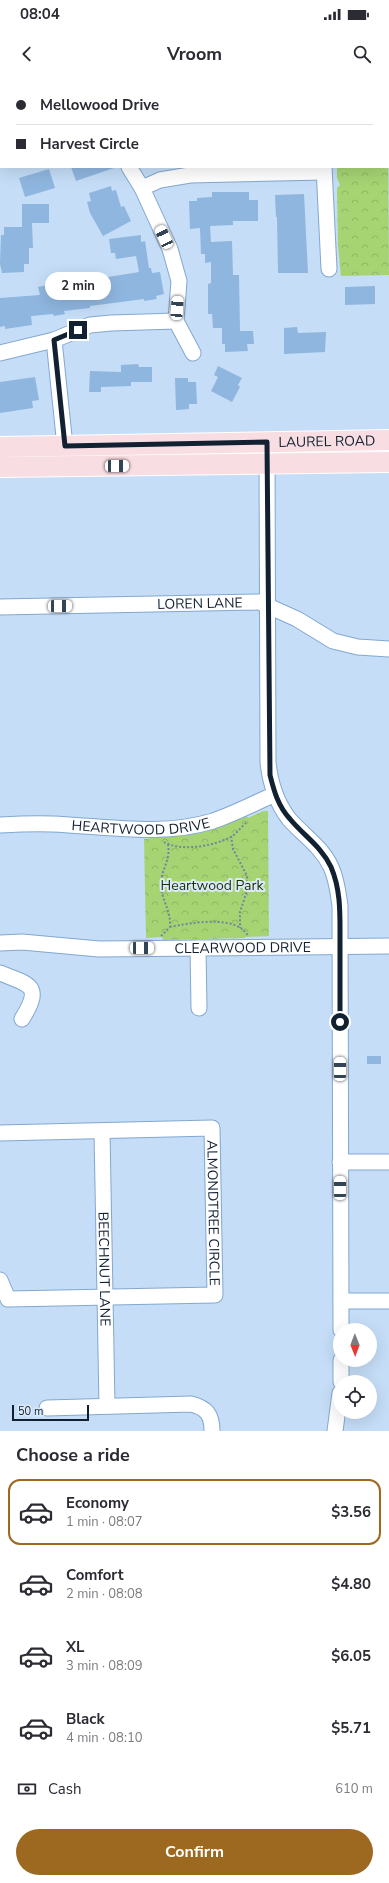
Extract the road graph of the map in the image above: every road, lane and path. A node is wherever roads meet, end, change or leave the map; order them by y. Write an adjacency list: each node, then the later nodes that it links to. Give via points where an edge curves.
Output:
1 (130, 168): 3 (street)
2 (324, 169): 3 (street, via 190,174 160,180); 4 (street)
3 (142, 188): 5 (street, via 170,249 178,281)
4 (329, 269)
5 (176, 321): 6 (street, via 111,322 90,325); 8 (street)
6 (54, 340): 7 (street); 11 (street)
7 (0, 353)
8 (193, 353)
9 (389, 440): 10 (main road, LAUREL ROAD)
10 (267, 442): 11 (main road, LAUREL ROAD); 14 (street)
11 (65, 446): 12 (main road, LAUREL ROAD); 15 (street)
12 (0, 447)
13 (389, 462): 14 (main road, LAUREL ROAD)
14 (267, 464): 15 (main road, LAUREL ROAD); 17 (street)
15 (66, 466): 16 (main road, LAUREL ROAD)
16 (0, 467)
17 (268, 605): 18 (street, LOREN LANE, via 259,602); 19 (street, LOREN LANE, via 333,641 358,647); 20 (street, via 268,762)
18 (0, 607)
19 (389, 649)
20 (275, 794): 22 (street, HEARTWOOD DRIVE, via 213,821 187,826 118,828 52,824); 32 (street, via 290,819 317,846 331,866 338,885)
21 (249, 819): 23 (path)
22 (0, 825)
23 (231, 836): 25 (path, via 204,846 185,847); 27 (path, via 233,850 247,876 247,891 240,912)
24 (159, 839): 25 (path)
25 (168, 844): 26 (path, via 169,858 161,884 162,894 170,913)
26 (170, 927): 27 (path, via 197,921 213,921); 29 (path)
27 (240, 928): 28 (path)
28 (248, 938)
29 (159, 939)
30 (0, 943): 33 (street, CLEARWOOD DRIVE, via 22,942 99,949)
31 (389, 946): 32 (street, CLEARWOOD DRIVE)
32 (340, 947): 33 (street, CLEARWOOD DRIVE); 39 (street)
33 (198, 948): 35 (street)
34 (0, 972): 36 (street, via 31,987 34,995)
35 (199, 1008)
36 (22, 1019)
37 (102, 1131): 38 (street); 42 (street, BEECHNUT LANE); 42 (street, ALMONDTREE CIRCLE, via 212,1128 215,1295)
38 (0, 1133)
39 (340, 1162): 40 (street); 44 (street)
40 (389, 1162)
41 (0, 1280): 42 (street, via 8,1300)
42 (104, 1297): 46 (street, BEECHNUT LANE)
43 (389, 1300): 44 (street)
44 (340, 1301): 45 (street)
45 (341, 1323)
46 (107, 1406): 47 (street); 49 (street, via 191,1404 206,1410 211,1416)
47 (47, 1408)
48 (336, 1419): 50 (street)
49 (212, 1431)
50 (334, 1431)

